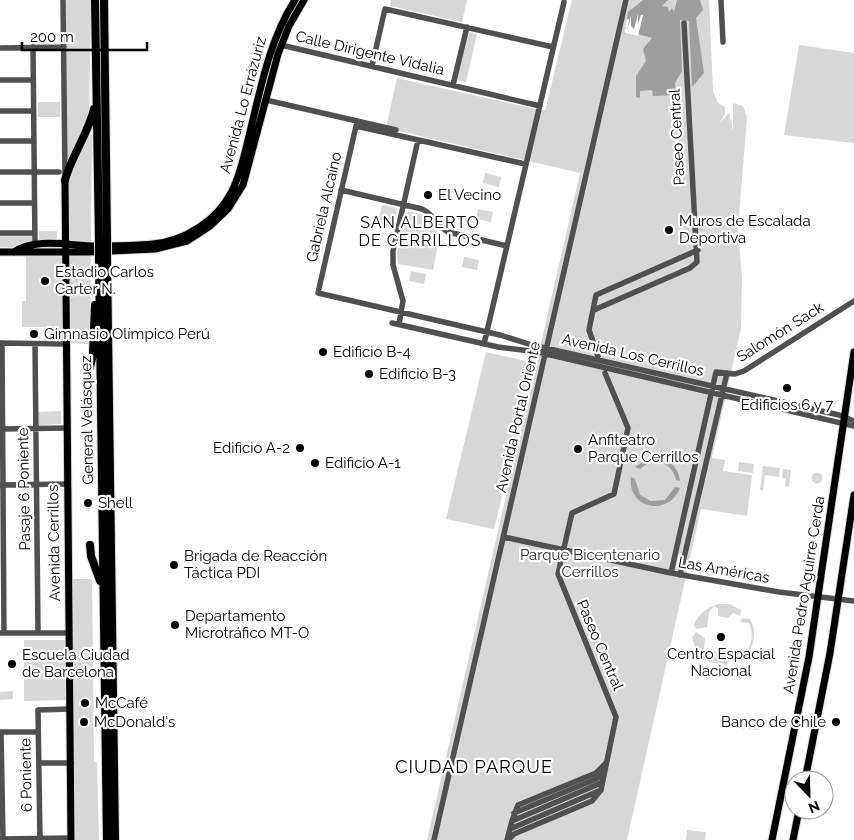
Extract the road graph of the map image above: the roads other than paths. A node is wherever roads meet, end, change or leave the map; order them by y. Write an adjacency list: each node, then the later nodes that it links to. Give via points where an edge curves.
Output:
1 (63, 0): 14 (street)
2 (95, 0): 21 (highway, General Velásquez)
3 (104, 0): 41 (highway, General Velásquez)
4 (295, 0): 44 (main road, Avenida Lo Errázuriz, via 272,49 238,178 219,210 189,233 158,244)
5 (304, 0): 12 (main road, Avenida Lo Errázuriz)
6 (626, 0): 60 (street, Avenida Portal Oriente)
7 (721, 0): 11 (street)
8 (564, 2): 16 (street)
9 (684, 23): 45 (street, Paseo Central)
10 (467, 27): 16 (street); 17 (street, via 385,9); 20 (street)
11 (723, 42)
12 (281, 45): 17 (street, Calle Dirigente Vidalia); 22 (main road, Avenida Lo Errázuriz)
13 (33, 47): 14 (street); 15 (street); 19 (street)
14 (64, 47): 34 (street)
15 (0, 48)
16 (553, 48): 23 (street)
17 (372, 66): 20 (street, Calle Dirigente Vidalia)
18 (0, 80): 19 (street)
19 (33, 80): 25 (street)
20 (454, 85): 23 (street, Calle Dirigente Vidalia)
21 (97, 98): 34 (highway, via 92,119 70,161); 41 (highway, General Velásquez)
22 (266, 100): 26 (street); 44 (main road, Avenida Lo Errázuriz, via 241,190 228,209 210,226 187,241 163,248)
23 (540, 106): 30 (street)
24 (0, 111): 25 (street)
25 (33, 111): 29 (street)
26 (396, 130)
27 (418, 140): 30 (street); 35 (street, Gabriela Alcaíno, via 356,126); 38 (street)
28 (0, 141): 29 (street)
29 (34, 141): 32 (street)
30 (526, 164): 43 (street)
31 (0, 172): 32 (street)
32 (34, 172): 33 (street); 37 (street)
33 (59, 172)
34 (65, 180): 44 (main road, Avenida Cerrillos)
35 (341, 190): 38 (street); 49 (street, Gabriela Alcaíno)
36 (0, 203): 37 (street)
37 (34, 203): 40 (street)
38 (404, 205): 43 (street, via 426,211 448,232); 52 (street, via 392,258 402,295)
39 (0, 233): 40 (street)
40 (35, 233): 42 (street)
41 (103, 241): 48 (highway, General Velásquez, bridge); 110 (highway, General Velásquez, bridge, via 107,258)
42 (35, 245): 44 (main road, Avenida Lo Errázuriz); 47 (main road, Avenida Lo Errázuriz, via 21,247)
43 (507, 246): 55 (street)
44 (66, 248): 47 (main road); 58 (main road, Avenida Cerrillos)
45 (698, 250): 51 (street, via 697,262 690,268); 51 (street, via 596,295)
46 (0, 252): 47 (main road)
47 (14, 252)
48 (99, 276): 63 (highway); 85 (highway, General Velásquez)
49 (318, 293): 52 (street, Avenida Los Cerrillos)
50 (854, 301): 65 (street, Salomón Sack, via 744,371)
51 (594, 310): 62 (street, via 589,330)
52 (402, 312): 54 (street); 55 (street, Avenida Los Cerrillos)
53 (392, 323): 54 (street, Avenida Los Cerrillos)
54 (399, 324): 59 (street, Avenida Los Cerrillos)
55 (487, 332): 59 (street); 60 (street, Avenida Los Cerrillos)
56 (1, 343): 57 (street); 66 (street)
57 (35, 344): 58 (street); 72 (street, Pasaje 6 Poniente)
58 (66, 344): 73 (main road, Avenida Cerrillos)
59 (484, 344): 60 (street, Avenida Los Cerrillos)
60 (546, 351): 67 (street, Avenida Los Cerrillos); 80 (street, Avenida Portal Oriente)
61 (854, 352): 69 (main road, Avenida Pedro Aguirre Cerda)
62 (598, 356)
63 (90, 367)
64 (605, 373): 82 (street, Paseo Central, via 628,428 614,494 572,513)
65 (727, 373): 67 (street, Salomón Sack, via 716,372); 68 (street)
66 (1, 380): 74 (street)
67 (713, 390): 68 (street, Avenida Los Cerrillos); 83 (street)
68 (723, 392): 69 (street, Avenida Los Cerrillos); 84 (street)
69 (844, 420): 70 (street, Avenida Los Cerrillos); 71 (street, Avenida Los Cerrillos); 86 (main road, Avenida Pedro Aguirre Cerda)
70 (854, 421)
71 (854, 426)
72 (35, 428): 73 (street); 74 (street); 75 (street, Pasaje 6 Poniente)
73 (67, 428): 76 (main road, Avenida Cerrillos)
74 (2, 429): 77 (street)
75 (36, 484): 76 (street); 77 (street); 90 (street, Pasaje 6 Poniente)
76 (68, 484): 91 (main road, Avenida Cerrillos)
77 (1, 485): 89 (street)
78 (854, 495): 79 (main road)
79 (852, 531): 87 (main road)
80 (504, 537): 82 (street, Las Américas); 111 (street, Avenida Portal Oriente)
81 (90, 544): 85 (highway)
82 (562, 550): 83 (street, Las Américas); 95 (street, Paseo Central, via 558,578 616,716)
83 (671, 573): 84 (street, Las Américas)
84 (680, 575): 86 (street, Las Américas)
85 (103, 592): 109 (highway, General Velásquez)
86 (818, 597): 87 (street, Las Américas); 113 (main road, Avenida Pedro Aguirre Cerda, via 801,701)
87 (839, 600): 88 (street, Las Américas); 98 (main road)
88 (854, 601)
89 (2, 633): 90 (street)
90 (38, 633): 91 (street)
91 (69, 633): 92 (main road, Avenida Cerrillos)
92 (70, 709): 94 (street, 6 Poniente, via 38,710); 97 (main road, Avenida Cerrillos)
93 (0, 732): 94 (street); 106 (street)
94 (38, 732): 96 (street, 6 Poniente)
95 (607, 761): 99 (street, Paseo Central); 102 (street, via 594,774 518,805)
96 (39, 763): 97 (street); 107 (street, 6 Poniente)
97 (70, 763): 108 (main road, Avenida Cerrillos)
98 (807, 770)
99 (605, 771): 100 (street, Paseo Central); 102 (street, via 596,779)
100 (603, 780): 101 (street, Paseo Central); 104 (street, via 596,786)
101 (601, 790): 105 (street); 112 (street, via 592,801 514,834)
102 (514, 813): 104 (street)
103 (797, 820): 114 (main road)
104 (512, 821): 105 (street)
105 (510, 829): 112 (street)
106 (2, 839): 107 (street)
107 (40, 839): 108 (street)
108 (71, 839)
109 (106, 840)
110 (115, 840)
111 (434, 840)
112 (507, 840)
113 (772, 840)
114 (793, 840)

